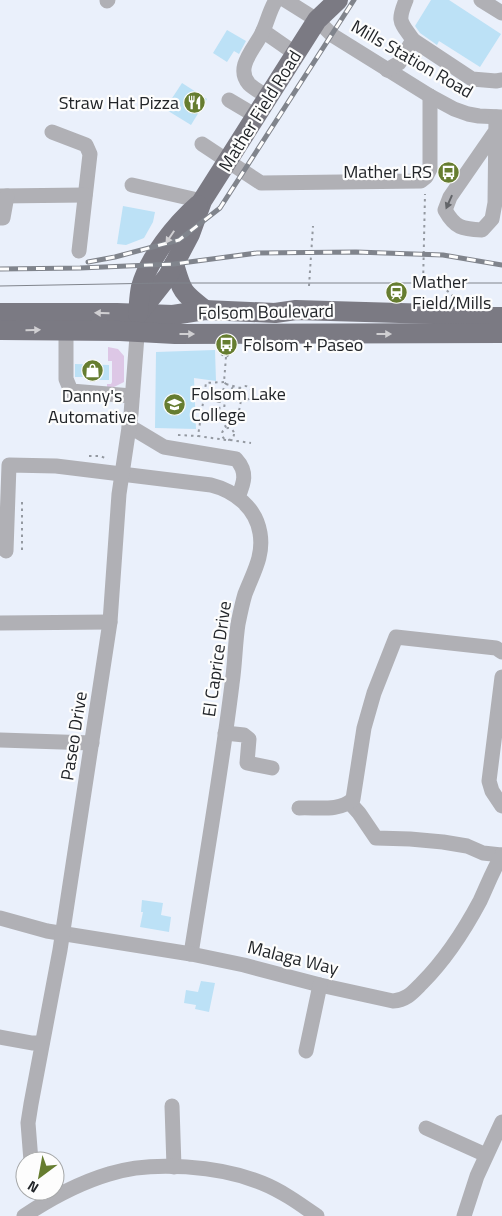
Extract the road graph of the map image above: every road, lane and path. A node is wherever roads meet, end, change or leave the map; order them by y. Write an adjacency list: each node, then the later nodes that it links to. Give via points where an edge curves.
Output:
1 (276, 0): 9 (street)
2 (285, 0): 8 (street, Mills Station Road)
3 (322, 0): 8 (main road, Mather Field Road)
4 (338, 0): 8 (main road, Mather Field Road)
5 (406, 0): 10 (street, via 400,15)
6 (481, 0): 7 (street)
7 (502, 13)
8 (317, 20): 11 (main road, Mather Field Road); 12 (street, Mills Station Road, via 332,36)
9 (263, 31): 11 (street); 15 (street, via 243,70 249,84)
10 (413, 40): 12 (street, via 399,63); 13 (street, via 472,79)
11 (296, 54): 15 (main road, Mather Field Road)
12 (387, 70): 14 (street, Mills Station Road)
13 (502, 80)
14 (430, 96): 18 (street, Mills Station Road, via 454,109); 22 (street, via 430,169)
15 (268, 97): 17 (main road, Mather Field Road)
16 (229, 100): 17 (street)
17 (256, 116): 21 (main road, Mather Field Road)
18 (498, 122): 18 (street, one-way to 18, via 445,210 452,223 466,229 482,230 492,219 496,204)
19 (52, 132): 24 (street, via 86,145 90,154)
20 (202, 144): 21 (street)
21 (229, 161): 22 (street, via 260,183 421,181); 26 (main road, Mather Field Road)
22 (426, 178): 32 (path)
23 (132, 185): 26 (street)
24 (85, 195): 25 (street); 29 (street)
25 (3, 196): 27 (street, via 3,218)
26 (202, 201): 30 (main road, Mather Field Road); 38 (main road, Mather Field Road, one-way to 38, via 181,220 150,265 140,289)
27 (0, 218)
28 (313, 226): 31 (path)
29 (79, 251)
30 (174, 264): 35 (main road, via 184,294); 38 (main road, Mather Field Road)
31 (310, 286)
32 (423, 286)
33 (442, 286): 34 (path, via 455,298)
34 (454, 305)
35 (206, 310): 37 (main road, Folsom Boulevard); 38 (main road, Folsom Boulevard)
36 (0, 312): 38 (main road, Folsom Boulevard, one-way to 36)
37 (502, 317)
38 (138, 323): 40 (main road, Folsom Boulevard); 41 (main road, Folsom Boulevard, one-way to 41, via 176,334); 48 (street, Paseo Drive)
39 (0, 330): 40 (main road, Folsom Boulevard, one-way to 40)
40 (66, 330): 48 (street, via 66,379 71,392)
41 (502, 333)
42 (223, 347): 44 (path, via 221,354)
43 (228, 347): 44 (path, via 230,354)
44 (226, 357): 45 (path)
45 (225, 383): 46 (path); 50 (path, via 206,383); 53 (path)
46 (233, 386): 47 (path); 54 (path, via 224,402 227,419)
47 (240, 388): 49 (path, via 249,387); 51 (path, via 238,395)
48 (132, 396): 55 (street, Paseo Drive)
49 (251, 397): 51 (path); 52 (path)
50 (203, 399): 53 (path); 57 (path)
51 (241, 399): 54 (path, via 238,414)
52 (265, 399)
53 (219, 402): 56 (path, via 220,416)
54 (230, 420): 56 (path)
55 (129, 426): 58 (street); 62 (street, Paseo Drive)
56 (228, 429): 59 (path, via 222,434); 60 (path, via 234,434)
57 (198, 436): 58 (path); 59 (path)
58 (165, 440): 64 (street, via 164,448 236,459 245,476)
59 (226, 440): 60 (path)
60 (230, 440): 61 (path)
61 (251, 444)
62 (121, 475): 64 (street, El Caprice Drive, via 211,485); 65 (street, El Caprice Drive, via 56,466 9,465); 67 (street, Paseo Drive)
63 (22, 497): 66 (path)
64 (238, 497): 71 (street, El Caprice Drive, via 253,514 259,528 261,550 240,609)
65 (6, 551)
66 (22, 551)
67 (110, 622): 68 (street); 73 (street, Paseo Drive)
68 (0, 623)
69 (502, 652): 75 (street, via 496,648 396,637 374,692 364,728 354,796)
70 (502, 677): 76 (street, via 489,781)
71 (225, 733): 74 (street, via 244,735 249,739 247,764); 81 (street, El Caprice Drive)
72 (0, 740): 73 (street)
73 (92, 744): 80 (street, Paseo Drive)
74 (272, 768)
75 (350, 803): 77 (street, via 341,807); 78 (street, via 376,838 443,842)
76 (502, 806)
77 (299, 808)
78 (502, 855): 82 (street, Malaga Way, via 463,932 434,971 409,996 393,1001)
79 (0, 918): 80 (street, Malaga Way)
80 (62, 934): 81 (street, Malaga Way); 84 (street, Paseo Drive)
81 (191, 954): 82 (street, Malaga Way)
82 (320, 985): 85 (street)
83 (0, 1037): 84 (street)
84 (42, 1043): 89 (street, Paseo Drive, via 28,1123)
85 (306, 1051)
86 (172, 1106): 91 (street)
87 (502, 1122): 90 (street)
88 (426, 1128): 90 (street)
89 (30, 1151)
90 (486, 1155): 96 (street)
91 (174, 1167): 92 (street, via 131,1168); 95 (street, via 205,1168 245,1176 279,1191)
92 (65, 1189)
93 (39, 1201): 94 (street)
94 (24, 1216)
95 (317, 1216)
96 (464, 1216)

